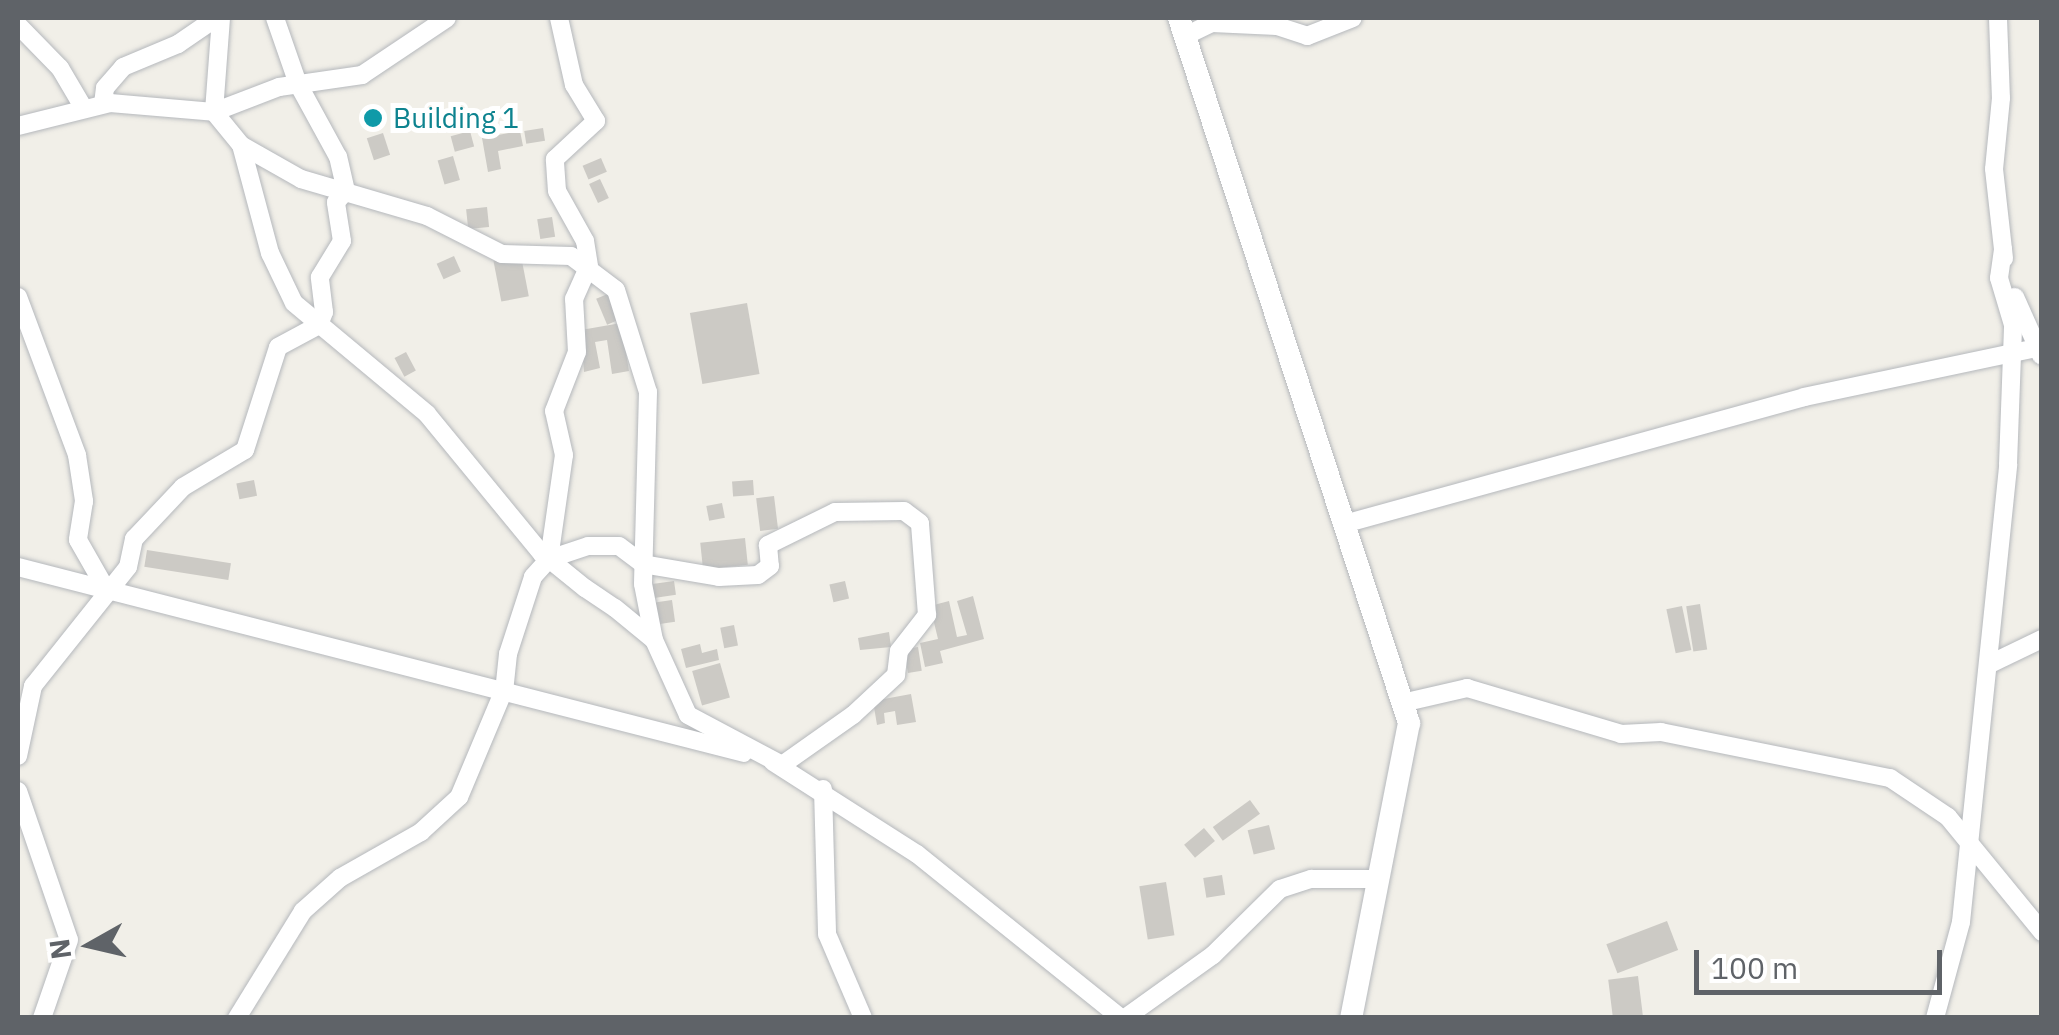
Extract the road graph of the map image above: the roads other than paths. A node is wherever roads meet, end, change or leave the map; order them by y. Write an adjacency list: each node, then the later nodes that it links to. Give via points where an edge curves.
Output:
1 (219, 18): 10 (street, via 123,68 105,88); 12 (street)
2 (275, 18): 9 (street)
3 (447, 18): 9 (street, via 362,76)
4 (560, 18): 17 (street, via 574,85 596,121 555,159 557,192)
5 (1353, 18): 8 (street, via 1306,36 1277,26)
6 (1998, 18): 16 (street, via 2001,98 1994,169)
7 (18, 25): 11 (street, via 60,68)
8 (1182, 27): 22 (main road)
9 (298, 84): 12 (street); 15 (street, via 334,147)
10 (103, 104): 11 (street); 12 (street)
11 (83, 107): 13 (street)
12 (214, 112): 14 (street)
13 (18, 126)
14 (241, 145): 15 (street, via 301,179); 19 (street, via 280,283)
15 (346, 191): 17 (street, via 427,216 502,254 570,256); 19 (street, via 336,202 342,242 320,277 326,296)
16 (2003, 249): 20 (street, via 2007,278); 21 (street, via 1999,278 2013,325)
17 (590, 266): 23 (street, via 574,299 577,352 554,411 564,455); 24 (street, via 616,290 648,392)
18 (18, 297): 26 (street, via 76,455 84,501 78,540)
19 (320, 325): 23 (street, via 428,414); 26 (street, via 278,347 245,450 183,486 134,539 128,567)
20 (2040, 350): 21 (street)
21 (2013, 358): 22 (street, via 1804,397); 29 (street)
22 (1344, 524): 31 (main road)
23 (549, 559): 24 (street, via 588,546 619,546); 28 (street); 30 (street, via 533,577 514,632)
24 (643, 564): 28 (street); 33 (street, via 719,578 758,575 770,566 768,545 815,518 850,510 914,514 928,572 926,615 899,651 896,675)
25 (18, 567): 26 (street)
26 (106, 590): 30 (street); 32 (street, via 33,686)
27 (2042, 639): 29 (street)
28 (654, 640): 33 (street, via 688,715)
29 (1990, 664): 36 (street)
30 (504, 690): 33 (street); 40 (street, via 451,808 314,901)
31 (1402, 703): 36 (street, via 1467,688 1622,734 1661,732 1810,757 1890,778); 37 (main road, via 1409,723)
32 (18, 756)
33 (782, 766): 34 (street)
34 (823, 788): 41 (street, via 827,934); 42 (street)
35 (18, 791): 39 (street, via 68,940)
36 (1968, 838): 38 (street); 44 (street, via 1960,922)
37 (1378, 879): 42 (street, via 1311,879 1280,889 1213,954); 43 (main road)
38 (2042, 932)
39 (42, 1018)
40 (236, 1018)
41 (863, 1018)
42 (1123, 1018)
43 (1352, 1018)
44 (1935, 1018)

